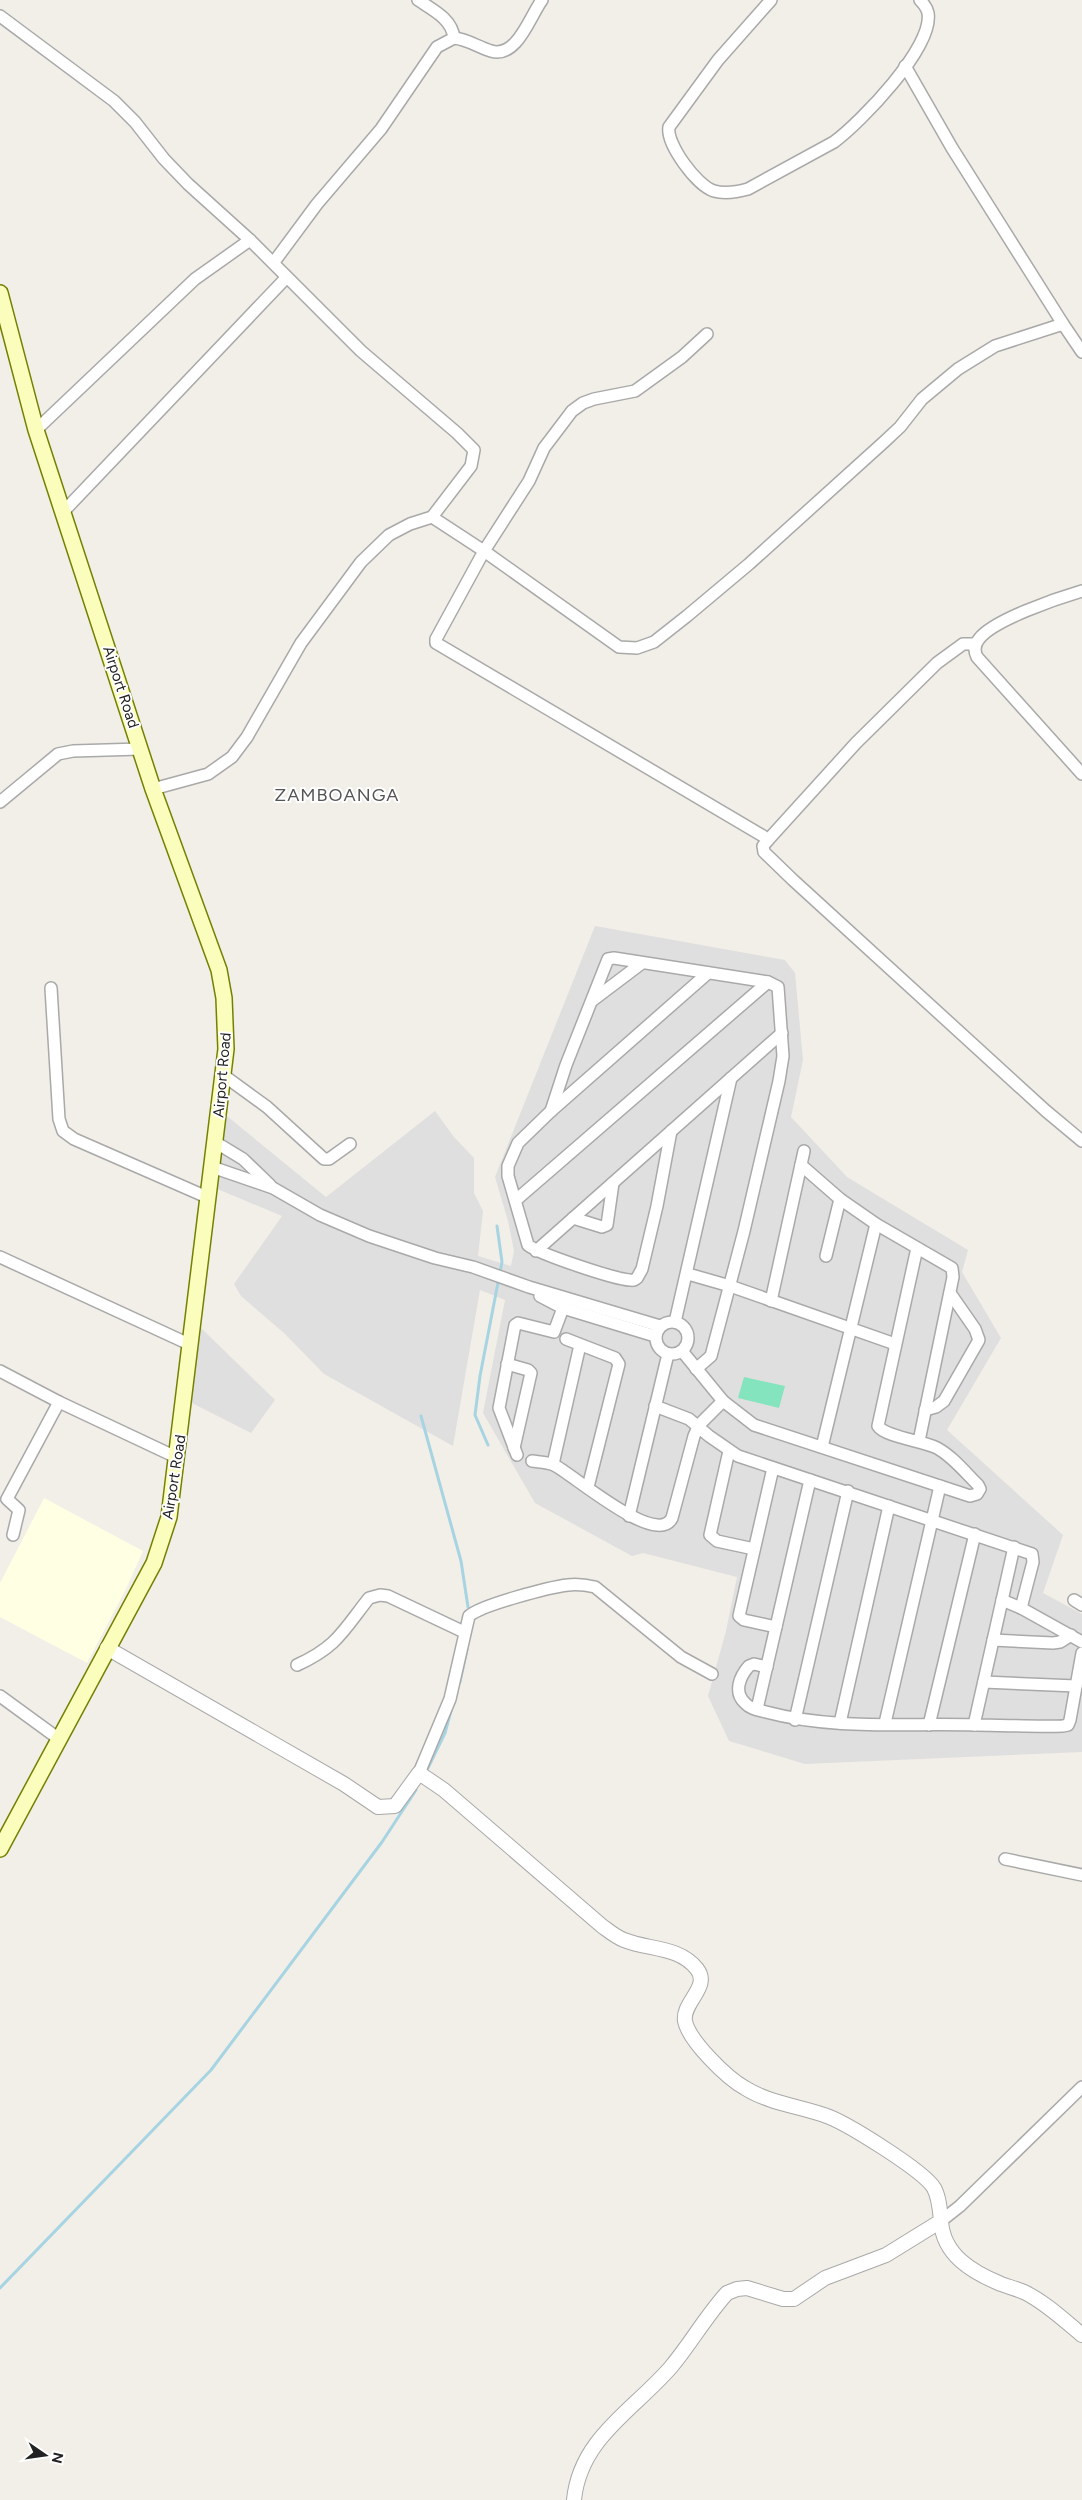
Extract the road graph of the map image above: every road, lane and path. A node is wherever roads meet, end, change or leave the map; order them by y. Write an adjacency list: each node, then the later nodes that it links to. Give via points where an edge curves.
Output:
1 (418, 0): 6 (street, via 449,23)
2 (542, 0): 6 (street, via 517,40 506,50 495,52)
3 (771, 0): 7 (street, via 718,60 668,127 674,150 708,188 737,192 748,189 834,142 865,115)
4 (920, 0): 7 (street, via 928,12 927,29)
5 (0, 16): 8 (street, via 114,101 188,184)
6 (454, 38): 9 (street, via 437,47 381,129 317,204)
7 (905, 66): 12 (street)
8 (250, 240): 9 (street); 15 (street, via 195,279)
9 (274, 262): 10 (street)
10 (286, 278): 16 (street); 17 (street, via 361,351 471,445 474,456 471,466)
11 (0, 292): 15 (main road, Airport Road)
12 (1062, 324): 14 (street); 18 (street, via 995,346 958,369 922,399 900,427 749,564 654,642 644,646 620,647)
13 (707, 334): 18 (street, via 682,357 635,391 594,399 572,411 552,436 530,481)
14 (1082, 352)
15 (36, 430): 16 (main road, Airport Road)
16 (64, 511): 21 (main road, Airport Road)
17 (432, 517): 18 (street); 23 (street, via 389,534 361,562 301,644 247,737 228,761 208,774)
18 (484, 551): 25 (street, via 436,639 438,646 729,814)
19 (1082, 591): 20 (street, via 1048,602 1006,622 985,633)
20 (976, 644): 22 (street, via 977,657); 25 (street, via 964,644 937,663 843,757)
21 (140, 749): 23 (main road, Airport Road); 24 (street, via 58,754)
22 (1082, 774)
23 (153, 789): 32 (main road, Airport Road, via 219,970 226,1024)
24 (0, 802)
25 (768, 840): 36 (street, via 763,846 764,852 793,880)
26 (642, 963): 27 (street); 30 (street); 30 (street, via 608,959)
27 (708, 973): 28 (street); 34 (street)
28 (768, 982): 31 (street, via 778,987); 46 (street)
29 (51, 988): 44 (street, via 59,1119 63,1131 74,1139)
30 (593, 1000): 34 (street)
31 (782, 1033): 33 (street); 54 (street, via 779,1081)
32 (223, 1075): 37 (main road, Airport Road); 38 (street, via 267,1107 324,1159)
33 (731, 1078): 35 (street); 53 (street)
34 (551, 1111): 46 (street, via 518,1143 512,1154 508,1176)
35 (671, 1131): 42 (street); 50 (street, via 657,1206 637,1278 630,1280)
36 (1082, 1141)
37 (215, 1142): 41 (main road, Airport Road); 43 (street, via 243,1159)
38 (350, 1144)
39 (804, 1151): 40 (street)
40 (801, 1165): 45 (street); 57 (street)
41 (212, 1167): 43 (street); 44 (main road, Airport Road)
42 (613, 1183): 47 (street); 47 (street, via 607,1226)
43 (273, 1188): 55 (street, via 320,1216 369,1236)
44 (209, 1198): 65 (main road, Airport Road)
45 (840, 1199): 48 (street); 51 (street)
46 (516, 1200): 50 (street, via 525,1241)
47 (573, 1218): 50 (street)
48 (876, 1224): 49 (street); 61 (street)
49 (917, 1248): 56 (street, via 952,1268); 64 (street)
50 (536, 1251)
51 (826, 1256)
52 (0, 1257): 65 (street)
53 (688, 1274): 54 (street); 60 (street)
54 (730, 1286): 57 (street); 70 (street, via 711,1356)
55 (529, 1287): 58 (street); 59 (street)
56 (950, 1293): 75 (street); 75 (street, via 979,1340 944,1401)
57 (771, 1301): 61 (street)
58 (563, 1308): 59 (street); 69 (street, via 554,1332 516,1324)
59 (609, 1318): 62 (street)
60 (675, 1322): 62 (street, via 667,1322); 67 (street, via 688,1334)
61 (851, 1330): 64 (street); 78 (street)
62 (658, 1331): 68 (street, via 657,1346)
63 (566, 1339): 66 (street)
64 (895, 1344): 77 (street, via 878,1426 883,1431)
65 (191, 1345): 80 (main road, Airport Road)
66 (580, 1345): 82 (street); 86 (street, via 615,1358 619,1364)
67 (682, 1351): 68 (street); 70 (street)
68 (668, 1354): 74 (street)
69 (507, 1364): 69 (street, via 531,1373 515,1451 499,1408)
70 (696, 1370): 72 (street)
71 (0, 1371): 73 (street)
72 (723, 1401): 76 (street); 78 (street, via 754,1425)
73 (58, 1402): 80 (street); 88 (street)
74 (655, 1406): 76 (street); 90 (street)
75 (925, 1410): 77 (street)
76 (699, 1425): 79 (street); 90 (street, via 669,1524 657,1526)
77 (919, 1441): 85 (street, via 948,1456 980,1490 970,1496)
78 (822, 1447): 85 (street)
79 (729, 1451): 83 (street); 95 (street, via 710,1535 717,1540)
80 (178, 1458): 103 (main road, Airport Road, via 169,1517 154,1563)
81 (532, 1461): 82 (street)
82 (553, 1464): 86 (street)
83 (773, 1468): 84 (street); 95 (street)
84 (810, 1480): 87 (street); 98 (street)
85 (940, 1486): 91 (street)
86 (588, 1487): 90 (street)
87 (848, 1491): 89 (street); 112 (street)
88 (4, 1499): 92 (street, via 19,1510)
89 (889, 1506): 91 (street); 113 (street)
90 (629, 1516)
91 (932, 1519): 93 (street); 114 (street)
92 (13, 1534)
93 (975, 1534): 94 (street); 115 (street)
94 (1014, 1547): 96 (street); 97 (street, via 1033,1555)
95 (754, 1549): 98 (street, via 739,1616)
96 (1002, 1600): 97 (street); 101 (street)
97 (1021, 1608): 100 (street)
98 (776, 1628): 106 (street)
99 (464, 1632): 105 (street, via 397,1600 374,1595 334,1643); 107 (street, via 470,1616 481,1608 567,1585 586,1585 601,1592 681,1657); 118 (street, via 462,1655 450,1699)
100 (1071, 1635): 101 (street, via 1053,1643); 102 (street)
101 (993, 1640): 108 (street)
102 (1082, 1642)
103 (107, 1648): 117 (main road, Airport Road); 118 (street, via 344,1784 378,1807 395,1806)
104 (1082, 1652): 109 (street)
105 (297, 1665)
106 (767, 1667): 111 (street); 111 (street, via 748,1666 738,1684 744,1702)
107 (712, 1674)
108 (984, 1682): 109 (street); 116 (street)
109 (1076, 1686): 116 (street, via 1066,1726)
110 (0, 1696): 117 (street)
111 (757, 1709): 112 (street)
112 (795, 1720): 113 (street)
113 (840, 1723): 114 (street)
114 (885, 1724): 115 (street)
115 (929, 1725): 116 (street)
116 (974, 1725)
117 (59, 1739): 119 (main road, Airport Road)
118 (419, 1774): 123 (street, via 444,1790 622,1940 665,1949 690,1963 701,1977 685,2021 692,2036 727,2075 754,2093 853,2128 931,2184 937,2195)
119 (0, 1849)
120 (1006, 1859): 121 (street)
121 (1082, 1875)
122 (1082, 2087): 123 (street)
123 (941, 2221): 124 (street, via 944,2240 962,2262 986,2277 1027,2294); 125 (street, via 886,2255 832,2275 794,2299 783,2299 747,2288 727,2293 665,2374 598,2439 575,2483)
124 (1082, 2335)
125 (574, 2500)

